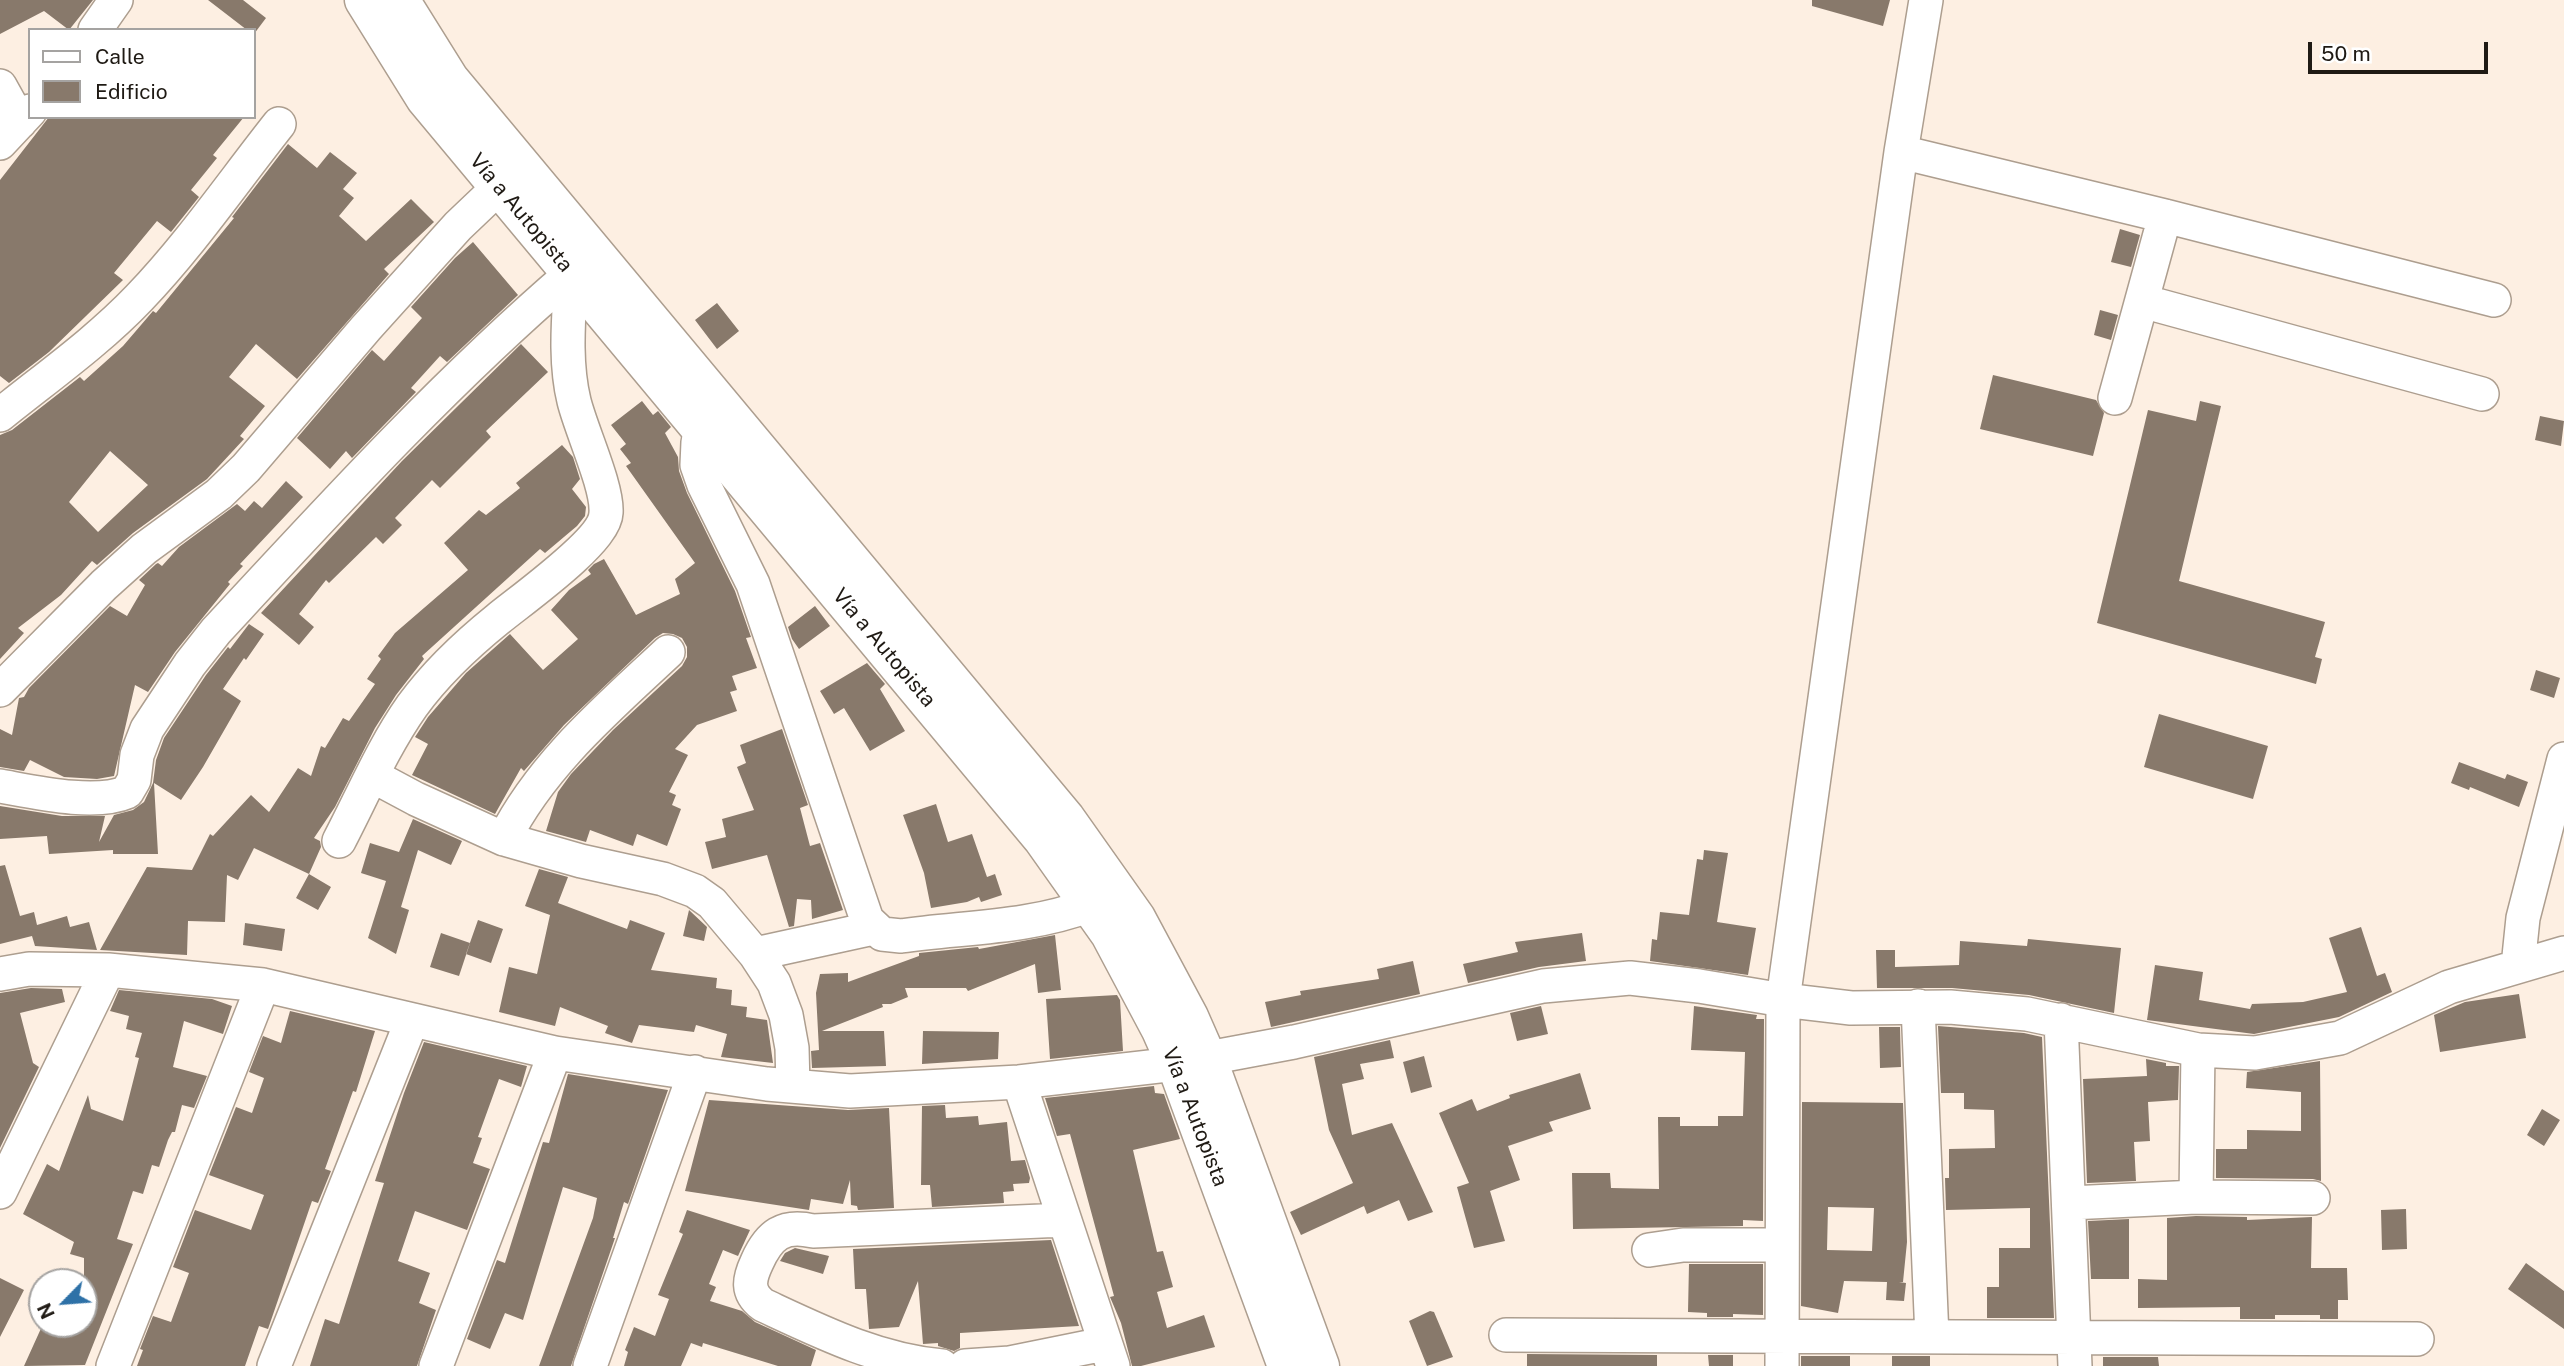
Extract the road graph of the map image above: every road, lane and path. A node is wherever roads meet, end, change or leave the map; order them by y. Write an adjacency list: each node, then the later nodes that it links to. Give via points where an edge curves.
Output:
1 (116, 0): 5 (street)
2 (363, 0): 10 (highway, Vía a Autopista, via 425,98)
3 (400, 0): 40 (highway, Vía a Autopista, via 450,80 1066,819 1136,918 1189,1017)
4 (1926, 0): 9 (street)
5 (96, 28)
6 (0, 86): 8 (street)
7 (279, 124): 17 (street, via 138,299)
8 (17, 125)
9 (1901, 152): 11 (street); 34 (street)
10 (499, 187): 12 (highway, Vía a Autopista); 20 (street, via 366,328 246,468 114,576)
11 (2165, 216): 13 (street); 14 (street)
12 (571, 274): 18 (highway, Vía a Autopista); 22 (street, via 572,386 601,486 606,513 601,530 467,644 412,705); 23 (street, via 487,349 216,631 147,729 127,792 103,798)
13 (2494, 300)
14 (2141, 301): 15 (street); 16 (street)
15 (2482, 394)
16 (2115, 398)
17 (0, 415)
18 (704, 433): 26 (highway, Vía a Autopista, via 1042,838); 27 (street, via 698,442 697,465 753,584 842,853)
19 (668, 652): 24 (street, via 547,772)
20 (0, 690)
21 (2564, 759): 30 (street, via 2523,918)
22 (373, 776): 24 (street); 25 (street)
23 (0, 786)
24 (504, 839): 29 (street, via 695,891 712,903)
25 (340, 842)
26 (1090, 905): 27 (street, via 1033,921 901,936); 40 (highway, Vía a Autopista, via 1161,1030)
27 (874, 928): 29 (street)
28 (2564, 953): 30 (street)
29 (755, 954): 43 (street, via 774,983 786,1015)
30 (2518, 966): 38 (street, via 2449,987 2340,1038 2255,1053)
31 (108, 970): 32 (street, via 29,969); 33 (street); 44 (street)
32 (0, 974)
33 (263, 985): 36 (street); 57 (street)
34 (1783, 1000): 35 (street, via 1851,1008); 40 (street, via 1630,978 1544,986); 49 (street)
35 (1918, 1006): 37 (street); 52 (street)
36 (412, 1020): 39 (street); 58 (street)
37 (2062, 1020): 38 (street); 47 (street)
38 (2198, 1050): 45 (street)
39 (555, 1053): 41 (street); 59 (street)
40 (1191, 1061): 42 (street); 64 (highway, Vía a Autopista); 65 (highway, Vía a Autopista)
41 (695, 1072): 43 (street); 60 (street)
42 (1019, 1082): 43 (street, via 850,1091); 48 (street)
43 (793, 1086)
44 (0, 1192)
45 (2196, 1197): 46 (street); 47 (street)
46 (2313, 1198)
47 (2070, 1202): 55 (street)
48 (1064, 1220): 56 (street); 61 (street, via 791,1229 765,1244 749,1279 753,1296 763,1305 870,1352)
49 (1782, 1245): 50 (street, via 1683,1245); 54 (street)
50 (1649, 1250)
51 (1506, 1335): 54 (street)
52 (1932, 1337): 54 (street); 55 (street)
53 (2417, 1339): 55 (street)
54 (1782, 1351)
55 (2074, 1352)
56 (1109, 1355): 63 (street)
57 (113, 1366)
58 (274, 1366)
59 (436, 1366)
60 (590, 1366)
61 (942, 1366)
62 (965, 1366): 63 (street)
63 (981, 1366)
64 (1287, 1366)
65 (1320, 1366)

